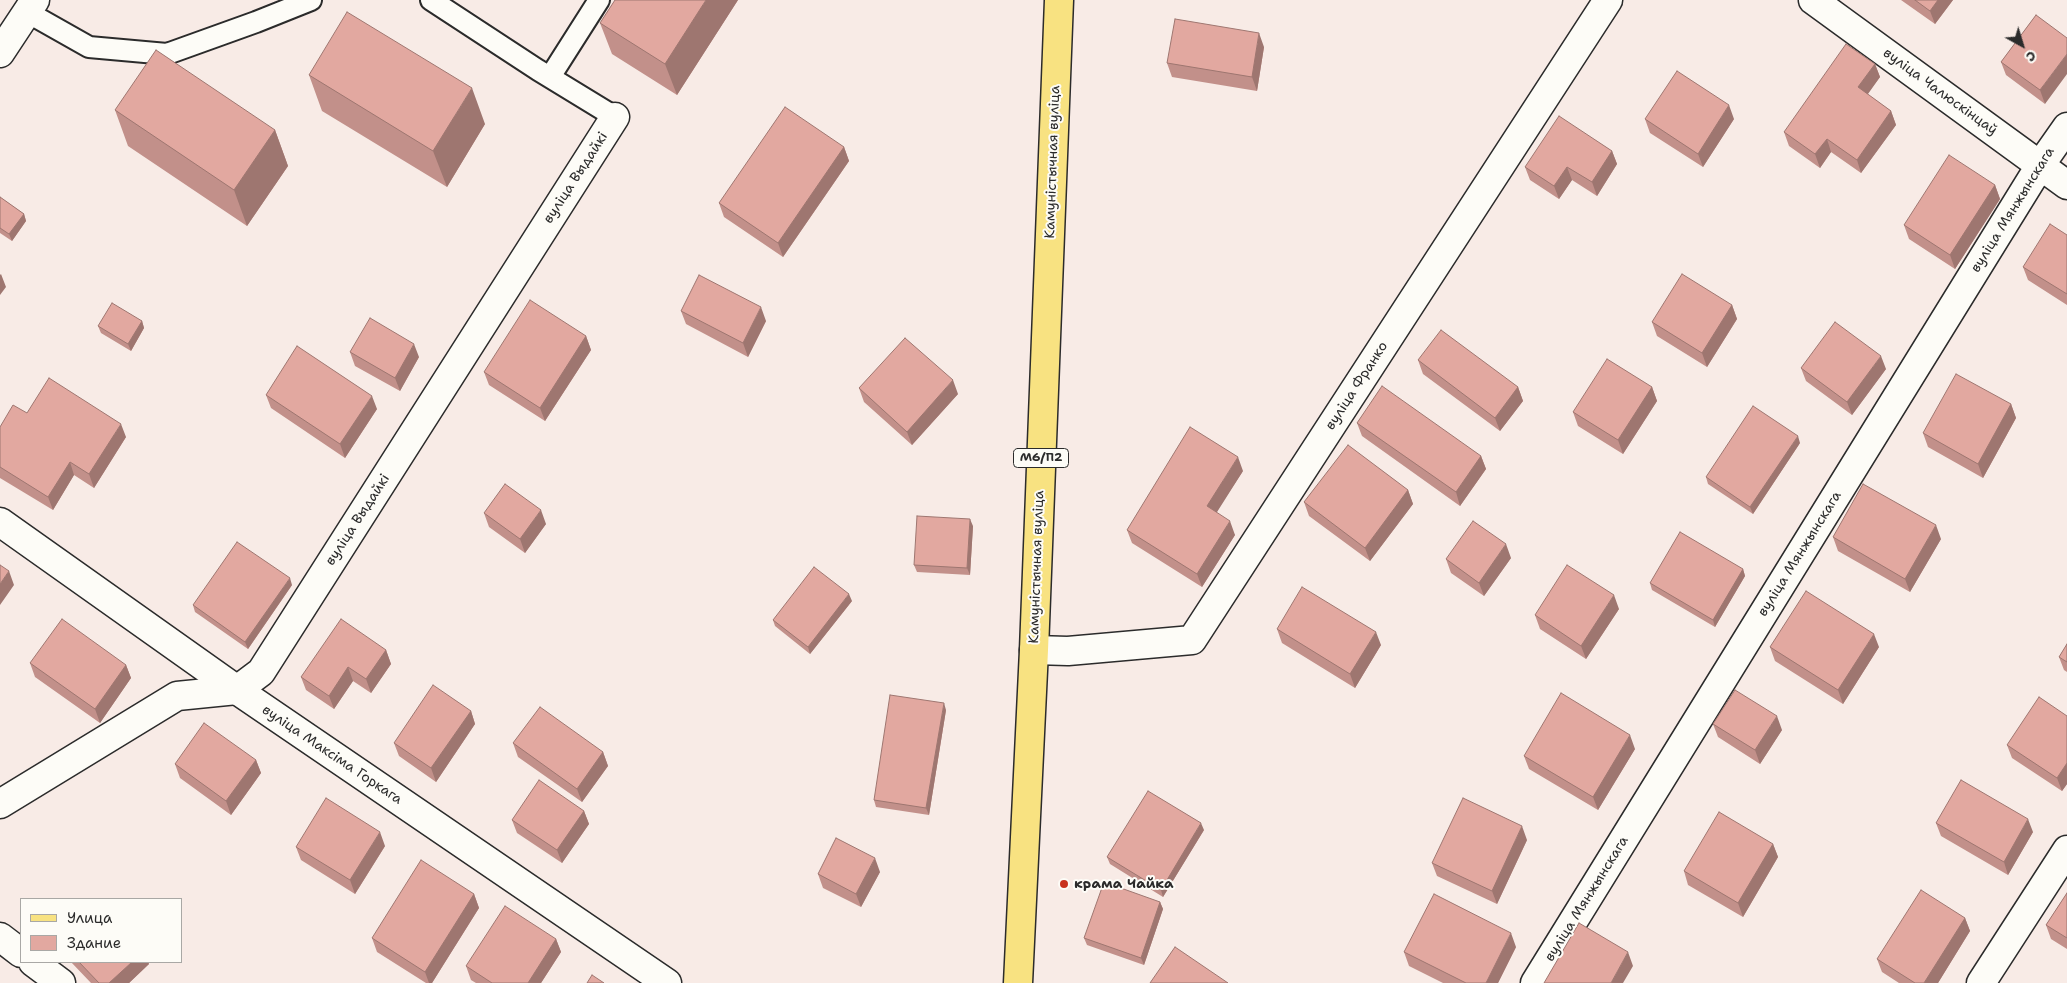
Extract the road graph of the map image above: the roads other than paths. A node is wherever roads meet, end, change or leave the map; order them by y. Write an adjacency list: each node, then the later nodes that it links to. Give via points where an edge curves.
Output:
1 (311, 0): 7 (lane, via 167,54 89,47)
2 (431, 0): 9 (lane)
3 (599, 0): 9 (lane)
4 (1059, 0): 15 (main road, Камуністычная вуліца / М6/П2)
5 (1608, 0): 15 (street, вуліца Франко, via 1192,640 1068,651)
6 (1813, 0): 12 (street, вуліца Чалюскінцаў)
7 (31, 6): 8 (street)
8 (0, 53)
9 (550, 77): 10 (lane)
10 (615, 117): 16 (street, вуліца Выдайкі, via 261,672)
11 (2067, 127): 12 (street, вуліца Мянжынскага)
12 (2041, 164): 13 (street, вуліца Чалюскінцаў); 25 (street, вуліца Мянжынскага)
13 (2067, 185)
14 (0, 522): 16 (street, вуліца Максіма Горкага)
15 (1034, 650): 24 (main road, Камуністычная вуліца / М6/П2)
16 (237, 690): 17 (street, via 177,696); 23 (street, вуліца Максіма Горкага)
17 (0, 804)
18 (2067, 850): 26 (street)
19 (0, 937): 20 (street)
20 (20, 952)
21 (34, 963): 22 (street)
22 (61, 983)
23 (667, 983)
24 (1018, 983)
25 (1535, 983)
26 (1981, 983)

